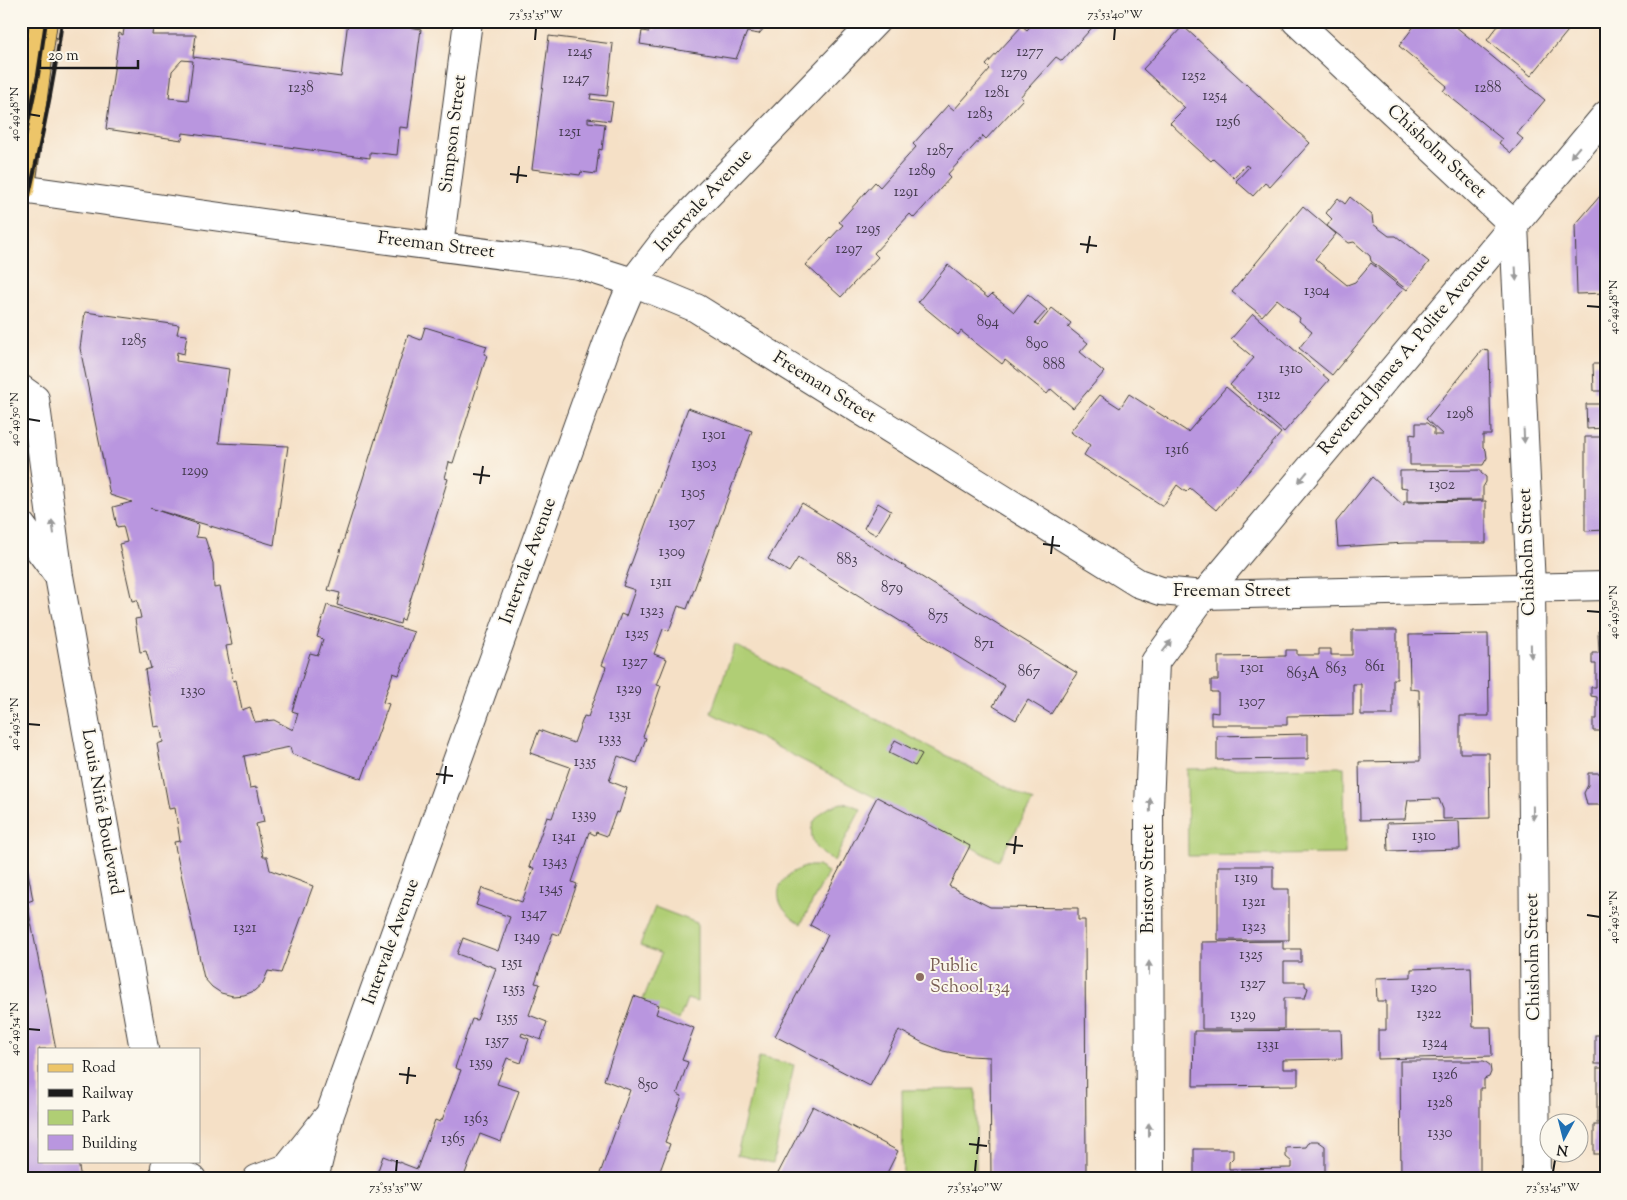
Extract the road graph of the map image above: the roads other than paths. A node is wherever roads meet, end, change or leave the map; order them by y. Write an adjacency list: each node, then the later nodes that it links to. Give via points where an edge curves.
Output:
1 (43, 21): 6 (main road)
2 (468, 21): 8 (street, Simpson Street)
3 (876, 21): 9 (street, Intervale Avenue, via 669,235)
4 (1296, 21): 7 (street, Chisholm Street)
5 (1606, 115): 7 (street, Reverend James A. Polite Avenue, one-way to 7)
6 (21, 188): 8 (street, Freeman Street)
7 (1514, 225): 13 (street, Chisholm Street, one-way to 13); 15 (street, Reverend James A. Polite Avenue, one-way to 15)
8 (439, 246): 9 (street, Freeman Street, via 579,265)
9 (633, 282): 15 (street, Freeman Street, via 696,308 1138,583 1161,591); 17 (street, Intervale Avenue, via 610,336)
10 (21, 389): 12 (street, Louis Niñé Boulevard, one-way to 10, via 35,400)
11 (21, 525): 12 (street, Louis Niñé Boulevard)
12 (59, 576): 16 (street, Louis Niñé Boulevard)
13 (1530, 586): 14 (street, Freeman Street); 15 (street, Freeman Street); 23 (street, Chisholm Street, one-way to 23)
14 (1606, 586)
15 (1204, 594): 22 (street, Bristow Street, one-way to 15, via 1149,806 1155,662)
16 (144, 1048)
17 (330, 1114): 20 (street, via 287,1168); 21 (street, Intervale Avenue)
18 (165, 1169): 19 (street)
19 (192, 1179)
20 (257, 1179)
21 (314, 1179)
22 (1150, 1179)
23 (1536, 1179)

